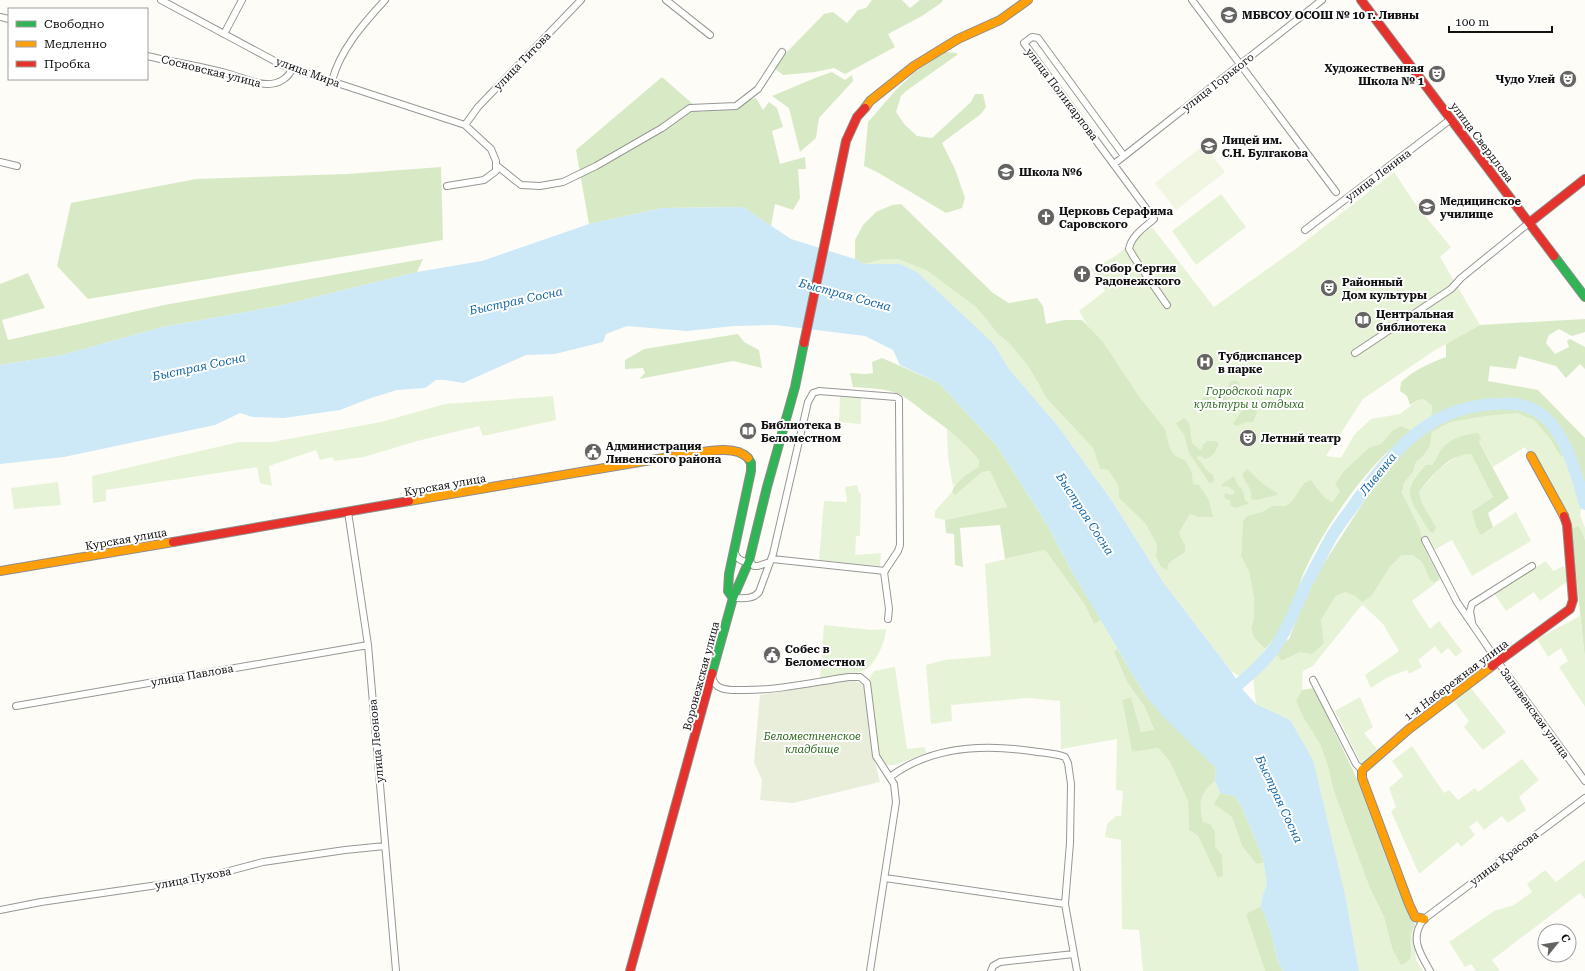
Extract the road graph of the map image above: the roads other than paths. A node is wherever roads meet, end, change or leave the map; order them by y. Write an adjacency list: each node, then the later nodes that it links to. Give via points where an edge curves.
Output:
1 (161, 0): 10 (street, улица Мира)
2 (242, 0): 10 (street)
3 (385, 0): 16 (street, via 360,28 335,67)
4 (581, 0): 18 (street, улица Титова, via 478,107)
5 (666, 0): 11 (street)
6 (1028, 0): 37 (street, Воронежская улица, via 1000,20 958,39 922,60 876,96 852,126 838,172 795,388)
7 (1192, 0): 14 (street)
8 (1322, 0): 14 (street, улица Горького)
9 (1362, 0): 17 (street, улица Свердлова)
10 (224, 34): 15 (street, улица Мира)
11 (710, 35)
12 (782, 52): 22 (street, via 758,89 736,106 690,108 662,128 563,182 540,186 520,185)
13 (148, 56): 15 (street, Сосновская улица, via 263,84 282,80 290,74)
14 (1240, 65): 19 (street, улица Горького); 26 (street)
15 (292, 68): 16 (street, улица Мира)
16 (332, 81): 18 (street, улица Мира)
17 (1451, 119): 27 (street, улица Свердлова); 28 (street, улица Ленина)
18 (465, 125): 22 (street, via 491,149)
19 (1124, 156): 21 (street, улица Горького); 21 (street, улица Поликарпова, via 1038,38 1034,36 1024,43)
20 (0, 162): 23 (street)
21 (1114, 164): 30 (street, улица Поликарпова, via 1154,219 1131,241 1129,249)
22 (496, 165): 25 (street, via 496,170 484,180)
23 (17, 166)
24 (1585, 179): 27 (street)
25 (447, 186)
26 (1336, 192)
27 (1529, 223): 29 (street, улица Свердлова); 31 (street, via 1451,289)
28 (1305, 230)
29 (1585, 297)
30 (1167, 305)
31 (1355, 353)
32 (1531, 456): 45 (street, 1-я Набережная улица, via 1561,509 1567,525 1573,604 1558,619)
33 (348, 512): 35 (street, Курская улица, via 688,454 737,450 746,454 751,463); 39 (street, Курская улица); 44 (street, улица Леонова)
34 (1425, 540): 43 (street, Заливенская улица, via 1448,586)
35 (734, 548): 37 (street, via 740,560); 41 (street, Курская улица, via 727,586 728,593)
36 (771, 560): 37 (street, via 756,566); 40 (street); 40 (street, via 808,402 813,393 817,391 896,397 899,400 900,545); 41 (street, via 758,595 752,598)
37 (749, 561): 41 (street, Воронежская улица)
38 (1532, 566): 43 (street, via 1472,604 1470,614)
39 (0, 571)
40 (885, 571): 42 (street)
41 (733, 598): 46 (street, Воронежская улица)
42 (888, 619)
43 (1474, 627): 45 (street, Заливенская улица)
44 (368, 645): 48 (street, улица Павлова); 53 (street, улица Леонова)
45 (1498, 662): 49 (street, 1-я Набережная улица, via 1445,701); 51 (street, Заливенская улица)
46 (712, 676): 50 (street, via 721,688 740,690 769,689 860,677 868,686 876,756); 60 (street, Воронежская улица)
47 (1313, 680): 49 (street, via 1356,764)
48 (16, 706)
49 (1362, 770): 57 (street, via 1362,778 1409,904 1415,917)
50 (890, 777): 54 (street, via 896,802); 55 (street, via 938,753 984,747 1065,757 1071,784)
51 (1585, 781)
52 (1585, 798): 57 (street, улица Красова)
53 (385, 846): 56 (street, улица Пухова, via 263,862 199,879); 59 (street, улица Леонова)
54 (884, 878): 55 (street); 61 (street)
55 (1066, 904): 58 (street)
56 (0, 910)
57 (1424, 919): 64 (street, via 1418,928 1416,942)
58 (1074, 954): 62 (street, via 1000,962 993,966); 63 (street)
59 (396, 971)
60 (630, 971)
61 (870, 971)
62 (991, 971)
63 (1077, 971)
64 (1430, 971)

